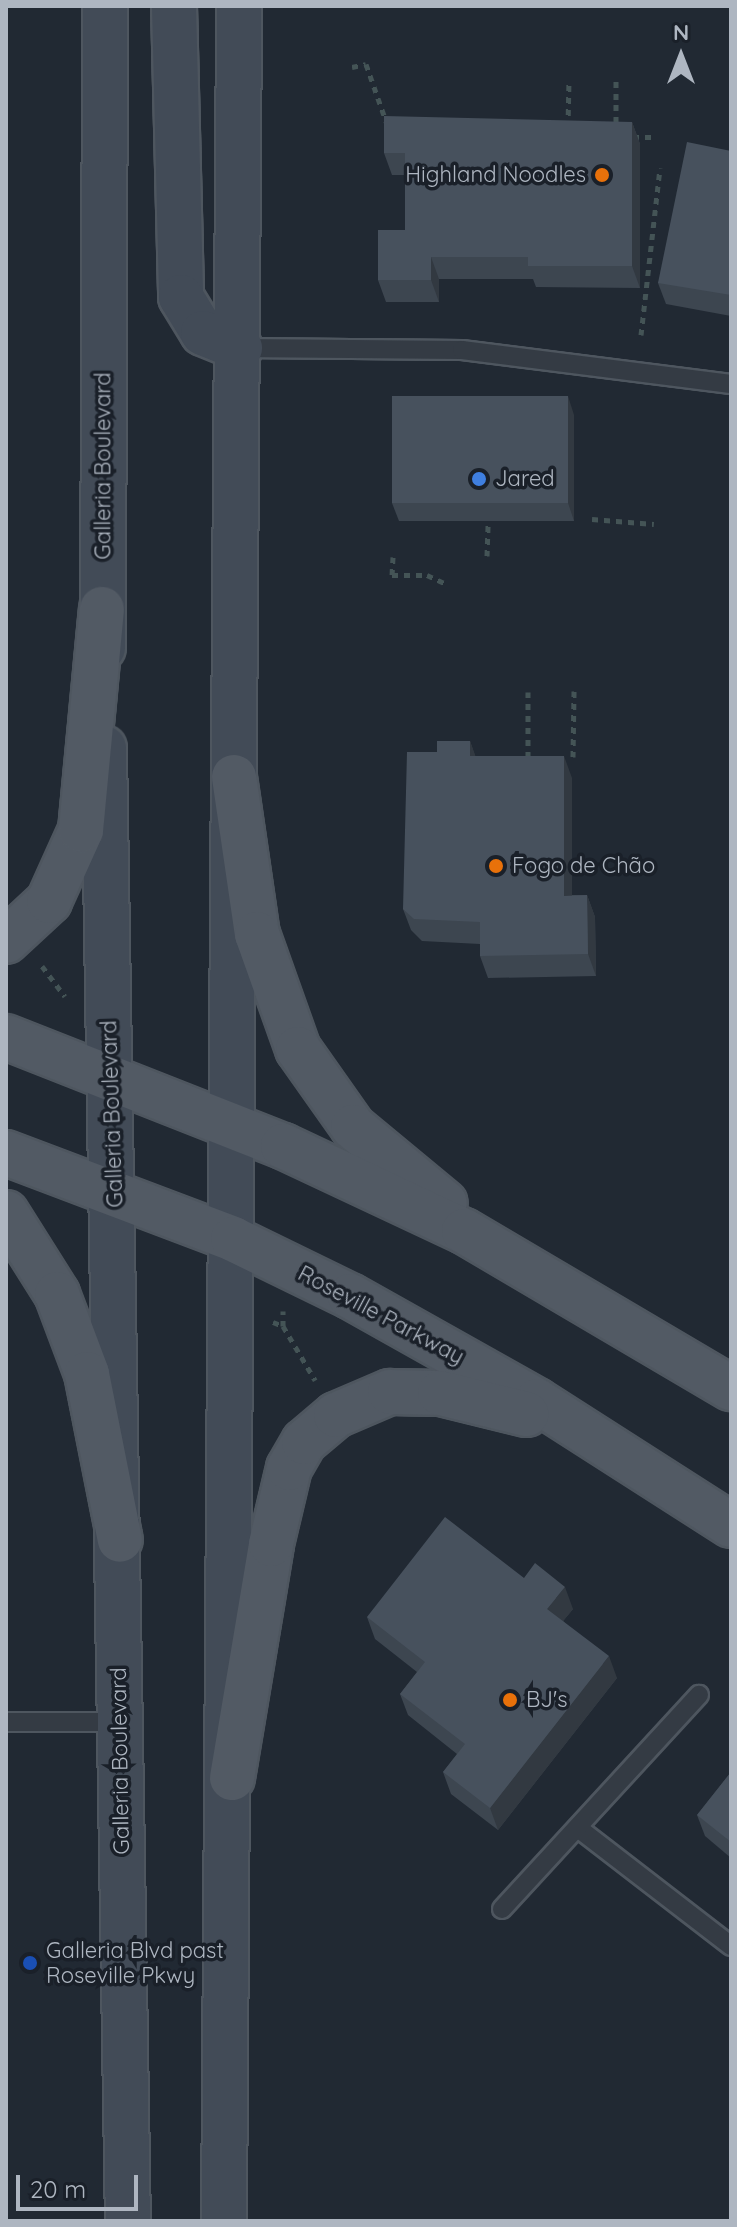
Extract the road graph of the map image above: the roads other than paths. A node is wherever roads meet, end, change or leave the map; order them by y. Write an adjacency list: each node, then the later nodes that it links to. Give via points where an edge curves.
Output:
1 (105, 6): 6 (main road, Galleria Boulevard)
2 (174, 6): 4 (main road, via 181,297 203,333)
3 (239, 6): 4 (main road)
4 (240, 348): 5 (lane, via 477,351); 7 (main road)
5 (731, 384)
6 (102, 609): 8 (main road, via 81,830); 10 (main road, Galleria Boulevard)
7 (234, 777): 11 (main road); 16 (main road, via 263,958 308,1068 353,1127 416,1181)
8 (22, 951)
9 (6, 1037): 10 (main road)
10 (111, 1077): 11 (main road); 13 (main road, Galleria Boulevard)
11 (234, 1127): 15 (main road); 16 (main road)
12 (6, 1153): 13 (main road, Roseville Parkway)
13 (114, 1191): 15 (main road, Roseville Parkway); 20 (main road, Galleria Boulevard)
14 (6, 1213): 20 (main road, via 57,1294 87,1374)
15 (233, 1239): 18 (main road, Roseville Parkway, via 430,1340); 24 (main road)
16 (562, 1283): 17 (main road)
17 (731, 1388)
18 (651, 1472): 19 (main road, Roseville Parkway); 24 (main road, via 520,1411 440,1393 378,1395 322,1424 295,1454 280,1504)
19 (731, 1525)
20 (120, 1540): 23 (main road, Galleria Boulevard)
21 (699, 1695): 25 (lane)
22 (6, 1722): 23 (lane)
23 (118, 1722): 28 (main road, Galleria Boulevard)
24 (232, 1778): 29 (main road)
25 (578, 1828): 26 (lane); 27 (lane)
26 (502, 1909)
27 (731, 1946)
28 (128, 2221)
29 (224, 2221)

